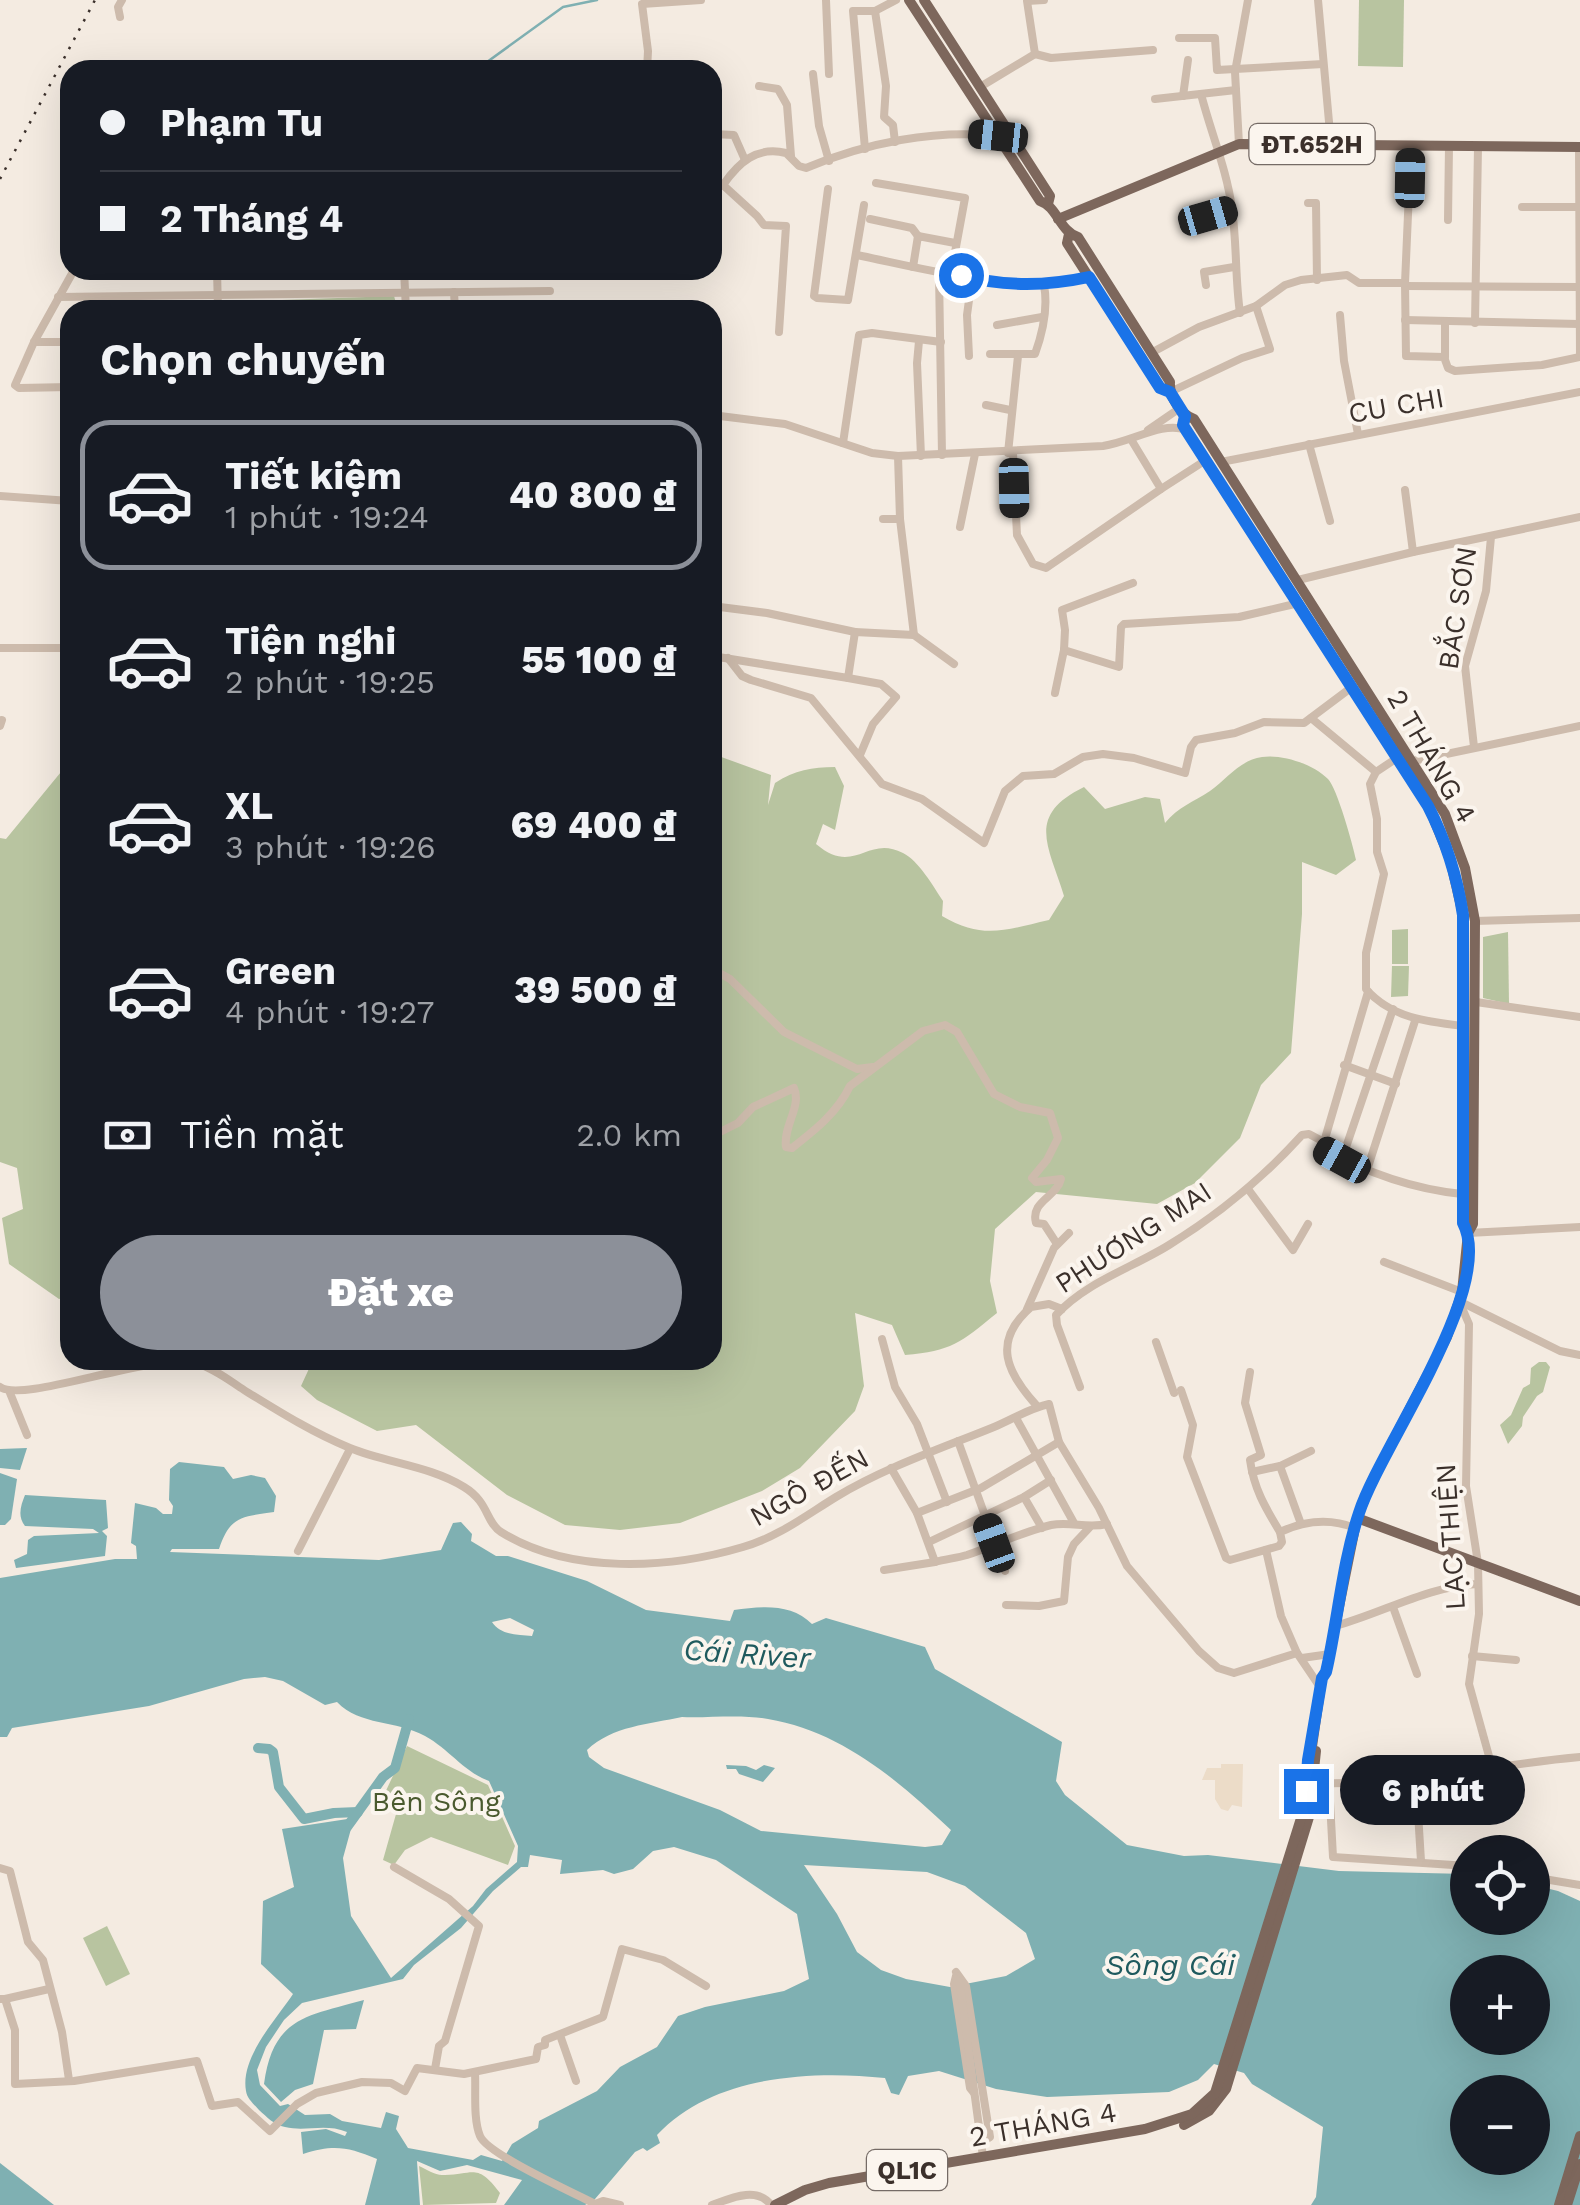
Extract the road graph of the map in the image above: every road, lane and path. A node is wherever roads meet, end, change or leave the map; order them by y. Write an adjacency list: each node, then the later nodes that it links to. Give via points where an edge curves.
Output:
1 (122, 0): 11 (street)
2 (701, 0): 15 (street, via 642,4)
3 (826, 0): 20 (street)
4 (896, 0): 10 (street)
5 (909, 0): 28 (main road, 2 THÁNG 4)
6 (924, 0): 22 (main road, 2 THÁNG 4)
7 (1044, 0): 14 (street, via 1027,1)
8 (1248, 0): 18 (street)
9 (1318, 0): 17 (street)
10 (875, 10): 29 (street, via 884,115); 36 (street, via 853,12)
11 (120, 17)
12 (1180, 38): 18 (street, via 1215,38 1217,70)
13 (1153, 50): 14 (street)
14 (1036, 54): 22 (street)
15 (648, 60)
16 (1188, 60): 25 (street)
17 (1323, 64): 18 (street); 31 (street)
18 (1235, 72): 23 (street)
19 (813, 74): 40 (street)
20 (829, 74)
21 (759, 86): 38 (street, via 783,92)
22 (980, 88): 45 (main road, 2 THÁNG 4, via 1050,196)
23 (1236, 90): 24 (street); 30 (street)
24 (1200, 94): 25 (street); 37 (street)
25 (1183, 96): 26 (street)
26 (1155, 99)
27 (722, 134): 39 (street, via 734,135)
28 (998, 136): 29 (street); 45 (main road, 2 THÁNG 4)
29 (895, 142): 36 (street)
30 (1239, 144): 31 (main road, ĐT.652H); 37 (main road, ĐT.652H)
31 (1331, 144): 32 (main road, ĐT.652H)
32 (1411, 146): 33 (main road, ĐT.652H); 71 (street)
33 (1450, 146): 34 (main road, ĐT.652H); 53 (street)
34 (1478, 147): 35 (main road, ĐT.652H); 72 (street)
35 (1580, 147): 48 (street)
36 (864, 149): 40 (street)
37 (1216, 151): 49 (street); 51 (main road, ĐT.652H)
38 (791, 156): 39 (street, via 764,151); 40 (street, via 802,168)
39 (744, 160): 42 (street)
40 (829, 160)
41 (876, 182): 57 (street, via 963,196)
42 (723, 185): 93 (street, via 764,226 786,226)
43 (828, 189): 58 (street, via 814,296 848,300)
44 (1308, 203): 68 (street, via 1316,203)
45 (1048, 204): 51 (main road, 2 THÁNG 4)
46 (864, 205): 58 (street)
47 (1522, 207): 48 (street)
48 (1579, 208): 56 (street)
49 (1232, 209): 50 (street); 60 (street)
50 (1199, 217)
51 (1058, 219): 54 (main road, 2 THÁNG 4)
52 (870, 220): 55 (street, via 912,228)
53 (1448, 220)
54 (1069, 234): 63 (main road, 2 THÁNG 4, via 1067,242); 98 (main road, 2 THÁNG 4, via 1078,237)
55 (918, 236): 57 (street); 59 (street)
56 (1579, 242): 73 (street)
57 (955, 243): 62 (street)
58 (857, 256): 59 (street)
59 (913, 267): 61 (street)
60 (1234, 267): 70 (street, via 1204,272); 85 (street)
61 (938, 274): 62 (street); 97 (street)
62 (952, 274): 64 (street)
63 (1089, 277): 69 (street); 105 (main road, 2 THÁNG 4, via 1160,388)
64 (972, 278): 69 (street); 100 (street)
65 (68, 280): 79 (street)
66 (218, 280): 78 (street)
67 (404, 280): 76 (street)
68 (1316, 280): 71 (street, via 1347,276 1359,284); 84 (street, via 1285,284)
69 (1044, 284): 87 (street)
70 (1206, 285)
71 (1405, 285): 72 (street); 88 (street)
72 (1476, 286): 73 (street); 90 (street)
73 (1579, 288): 91 (street)
74 (550, 291): 75 (street)
75 (454, 292): 76 (street); 83 (street)
76 (404, 293): 78 (street); 82 (street)
77 (172, 296): 78 (street); 79 (street); 80 (street)
78 (218, 296): 81 (street)
79 (58, 298): 95 (street)
80 (172, 300)
81 (218, 300)
82 (405, 300)
83 (454, 300)
84 (1256, 306): 85 (street); 105 (street, via 1270,349)
85 (1240, 313): 98 (street)
86 (1340, 315): 112 (street)
87 (1042, 317): 92 (street); 101 (street, via 1035,354)
88 (1405, 320): 89 (street); 103 (street, via 1406,356)
89 (1445, 321): 90 (street); 103 (street)
90 (1476, 324): 91 (street)
91 (1579, 324): 102 (street)
92 (997, 325)
93 (779, 332)
94 (919, 340): 97 (street); 114 (street, via 859,334); 120 (street)
95 (34, 342): 96 (street); 104 (street, via 15,384)
96 (60, 342)
97 (941, 342): 118 (street)
98 (1151, 353): 105 (main road, 2 THÁNG 4)
99 (990, 354): 101 (street)
100 (969, 356)
101 (1018, 356): 108 (street)
102 (1580, 357): 103 (street, via 1455,370)
103 (1445, 358)
104 (60, 387)
105 (1170, 392): 109 (main road, 2 THÁNG 4)
106 (1580, 392): 112 (street, CU CHI)
107 (986, 405): 108 (street)
108 (1010, 410): 116 (street)
109 (1182, 412): 111 (main road, 2 THÁNG 4); 113 (street); 122 (main road, 2 THÁNG 4, via 1194,419)
110 (722, 417): 114 (street, via 785,424)
111 (1186, 430): 113 (street, via 1166,426); 121 (main road, 2 THÁNG 4)
112 (1358, 434): 115 (street, CU CHI)
113 (1132, 441): 116 (street); 123 (street)
114 (843, 443): 119 (street)
115 (1309, 444): 122 (street, CU CHI); 130 (street)
116 (1011, 453): 117 (street); 123 (street, via 1017,536 1042,568)
117 (975, 454): 118 (street); 131 (street)
118 (942, 455): 120 (street)
119 (898, 456): 120 (street); 129 (street)
120 (921, 456)
121 (1206, 460): 123 (street); 134 (main road, 2 THÁNG 4)
122 (1221, 462): 134 (main road, 2 THÁNG 4)
123 (1161, 488)
124 (1405, 490): 133 (street)
125 (0, 496): 126 (street)
126 (60, 500)
127 (1580, 517): 132 (street, BẮC SƠN)
128 (883, 519): 129 (street)
129 (900, 519): 139 (street)
130 (1330, 521)
131 (960, 527)
132 (1492, 537): 133 (street, BẮC SƠN); 151 (street, BẮC SƠN, via 1466,666)
133 (1413, 552): 134 (street, BẮC SƠN)
134 (1292, 581): 136 (main road, 2 THÁNG 4); 153 (main road, 2 THÁNG 4)
135 (1133, 584): 142 (street, via 1062,610)
136 (1299, 603): 142 (street, via 1238,616 1124,624 1119,667); 147 (main road, 2 THÁNG 4)
137 (722, 607): 138 (street)
138 (855, 632): 139 (street); 146 (street)
139 (914, 635): 145 (street)
140 (0, 648): 141 (street)
141 (60, 648)
142 (1064, 650): 148 (street)
143 (722, 657): 144 (street)
144 (728, 658): 146 (street); 152 (street, via 750,680 811,698)
145 (954, 664)
146 (848, 678): 152 (street, via 881,684 896,696 873,724)
147 (1352, 687): 149 (street); 153 (main road, 2 THÁNG 4)
148 (1054, 693)
149 (1311, 718): 152 (street, via 1199,738 1185,773 1095,754 1054,774 1023,776 1005,791 984,843 922,799 882,784); 154 (street)
150 (1580, 726): 151 (street)
151 (1474, 747): 153 (street)
152 (860, 755)
153 (1405, 762): 154 (street); 155 (main road, 2 THÁNG 4, via 1440,830); 157 (main road, 2 THÁNG 4, via 1445,814 1462,855)
154 (1376, 772): 159 (street, via 1370,784 1384,874 1366,953)
155 (1463, 915): 157 (main road); 164 (main road, 2 THÁNG 4)
156 (1580, 918): 157 (street)
157 (1475, 921): 160 (main road, 2 THÁNG 4)
158 (722, 974): 165 (street, via 795,1039 857,1070)
159 (1368, 992): 161 (street); 166 (street)
160 (1476, 1002): 162 (street); 178 (main road, 2 THÁNG 4)
161 (1393, 1009): 163 (street); 167 (street)
162 (1580, 1017)
163 (1416, 1021): 164 (street); 168 (street)
164 (1463, 1026): 174 (main road, 2 THÁNG 4)
165 (878, 1066): 169 (street, via 792,1148 785,1138 794,1088 752,1107); 179 (street, via 922,1031 945,1026 957,1032 994,1094 1050,1112 1058,1138 1032,1178 1062,1181 1036,1210 1036,1223)
166 (1344, 1066): 167 (street); 170 (street)
167 (1371, 1075): 168 (street); 171 (street)
168 (1396, 1084): 172 (street)
169 (722, 1131)
170 (1324, 1142): 171 (street, via 1322,1148); 173 (street, PHƯƠNG MAI, via 1302,1135)
171 (1342, 1160): 172 (street)
172 (1367, 1170): 174 (street)
173 (1248, 1189): 175 (street, via 1294,1250); 183 (street, PHƯƠNG MAI)
174 (1462, 1194): 178 (main road, 2 THÁNG 4)
175 (1308, 1224)
176 (1580, 1227): 178 (street)
177 (1069, 1233): 179 (street)
178 (1468, 1234): 181 (main road, 2 THÁNG 4)
179 (1057, 1244): 182 (street)
180 (1384, 1262): 181 (street)
181 (1460, 1297): 186 (street, via 1560,1352); 211 (main road, 2 THÁNG 4, via 1447,1338); 223 (street, LẠC THIỆN, via 1469,1324 1466,1486)
182 (1028, 1309): 183 (street); 193 (street, via 1013,1328 1008,1365)
183 (1062, 1309): 191 (street, PHƯƠNG MAI, via 1056,1322)
184 (882, 1339): 200 (street, via 895,1387)
185 (1156, 1342): 220 (street, via 1193,1425 1188,1457 1226,1558)
186 (1580, 1355)
187 (132, 1370): 192 (street, NGÔ ĐẾN)
188 (211, 1370): 198 (street, NGÔ ĐẾN)
189 (1250, 1372): 204 (street, via 1245,1403 1262,1456 1250,1460)
190 (0, 1386): 192 (street)
191 (1080, 1387)
192 (10, 1392): 195 (street)
193 (1037, 1406): 194 (street, NGÔ ĐẾN); 197 (street, via 1050,1404)
194 (1016, 1418): 196 (street, NGÔ ĐẾN); 201 (street)
195 (27, 1435)
196 (958, 1441): 200 (street, NGÔ ĐẾN); 206 (street)
197 (1059, 1442): 201 (street); 213 (street)
198 (350, 1448): 203 (street, NGÔ ĐẾN, via 455,1482 482,1501 499,1532 575,1558 629,1565 747,1546); 221 (street)
199 (1310, 1451): 202 (street)
200 (928, 1452): 203 (street, NGÔ ĐẾN); 208 (street)
201 (1038, 1455): 205 (street); 206 (street)
202 (1280, 1466): 204 (street); 214 (street)
203 (891, 1468): 209 (street)
204 (1252, 1472): 217 (street, via 1257,1495)
205 (1052, 1480): 207 (street); 212 (street)
206 (976, 1490): 208 (street); 210 (street)
207 (1024, 1498): 210 (street); 215 (street)
208 (947, 1502): 209 (street)
209 (917, 1513): 218 (street)
210 (985, 1517): 218 (street); 219 (street)
211 (1356, 1523): 214 (street); 223 (main road); 230 (main road, 2 THÁNG 4)
212 (1075, 1524): 215 (street); 216 (street)
213 (1107, 1524): 216 (street); 232 (street, via 1134,1578 1218,1668 1241,1672)
214 (1300, 1524): 217 (street)
215 (1042, 1528): 219 (street)
216 (1089, 1528): 228 (street, via 1068,1557 1064,1600)
217 (1280, 1532): 220 (street, via 1279,1546)
218 (929, 1542): 222 (street)
219 (994, 1543): 222 (street); 225 (street)
220 (1266, 1550): 232 (street, via 1277,1602)
221 (298, 1551)
222 (936, 1562): 224 (street)
223 (1478, 1563): 226 (street, LẠC THIỆN); 227 (main road)
224 (884, 1570)
225 (1005, 1570)
226 (1478, 1584): 229 (street, via 1429,1592); 233 (street, LẠC THIỆN)
227 (1580, 1601)
228 (1006, 1605)
229 (1393, 1607): 230 (street); 236 (street)
230 (1335, 1626): 231 (main road, 2 THÁNG 4)
231 (1330, 1654): 232 (street); 235 (main road, 2 THÁNG 4)
232 (1299, 1655): 237 (street)
233 (1472, 1656): 234 (street); 239 (street, LẠC THIỆN, via 1470,1692)
234 (1516, 1660)
235 (1326, 1672): 237 (main road, 2 THÁNG 4); 241 (main road, 2 THÁNG 4)
236 (1417, 1674)
237 (1320, 1687): 243 (main road, 2 THÁNG 4)
238 (1580, 1757): 239 (street)
239 (1492, 1768): 240 (street)
240 (1416, 1780): 242 (street); 244 (street)
241 (1315, 1783): 242 (street); 243 (main road, 2 THÁNG 4)
242 (1329, 1783): 244 (street, via 1333,1857)
243 (1306, 1816): 260 (main road, 2 THÁNG 4 / QL1C, via 1208,2102 1187,2120)
244 (1421, 1861): 245 (street)
245 (1450, 1864)
246 (394, 1867): 254 (street, via 444,1895 479,1926)
247 (0, 1868): 251 (street, via 10,1871 28,1942 42,1960)
248 (1550, 1880): 249 (street)
249 (1580, 1886)
250 (706, 1986): 253 (street, via 663,1960 622,1949 603,2017)
251 (49, 1989): 252 (street); 256 (street)
252 (3, 1999): 256 (street, via 15,2030 15,2084)
253 (560, 2035): 255 (street, via 538,2047 536,2059); 257 (street)
254 (435, 2069): 255 (street); 256 (street, via 417,2068 405,2091 391,2083 356,2083 316,2093 266,2130 238,2102 212,2106 197,2061)
255 (475, 2073): 262 (street, via 480,2135 498,2153)
256 (69, 2080)
257 (576, 2082)
258 (1580, 2136): 266 (main road)
259 (982, 2142): 259 (street, via 990,2136 982,2079 966,1986 956,1972); 260 (street)
260 (984, 2157): 265 (main road, 2 THÁNG 4 / QL1C, via 817,2186)
261 (1580, 2164): 267 (main road)
262 (595, 2204): 263 (street)
263 (620, 2205)
264 (712, 2205): 265 (street, via 755,2194)
265 (773, 2205)
266 (1559, 2205)
267 (1568, 2205)

